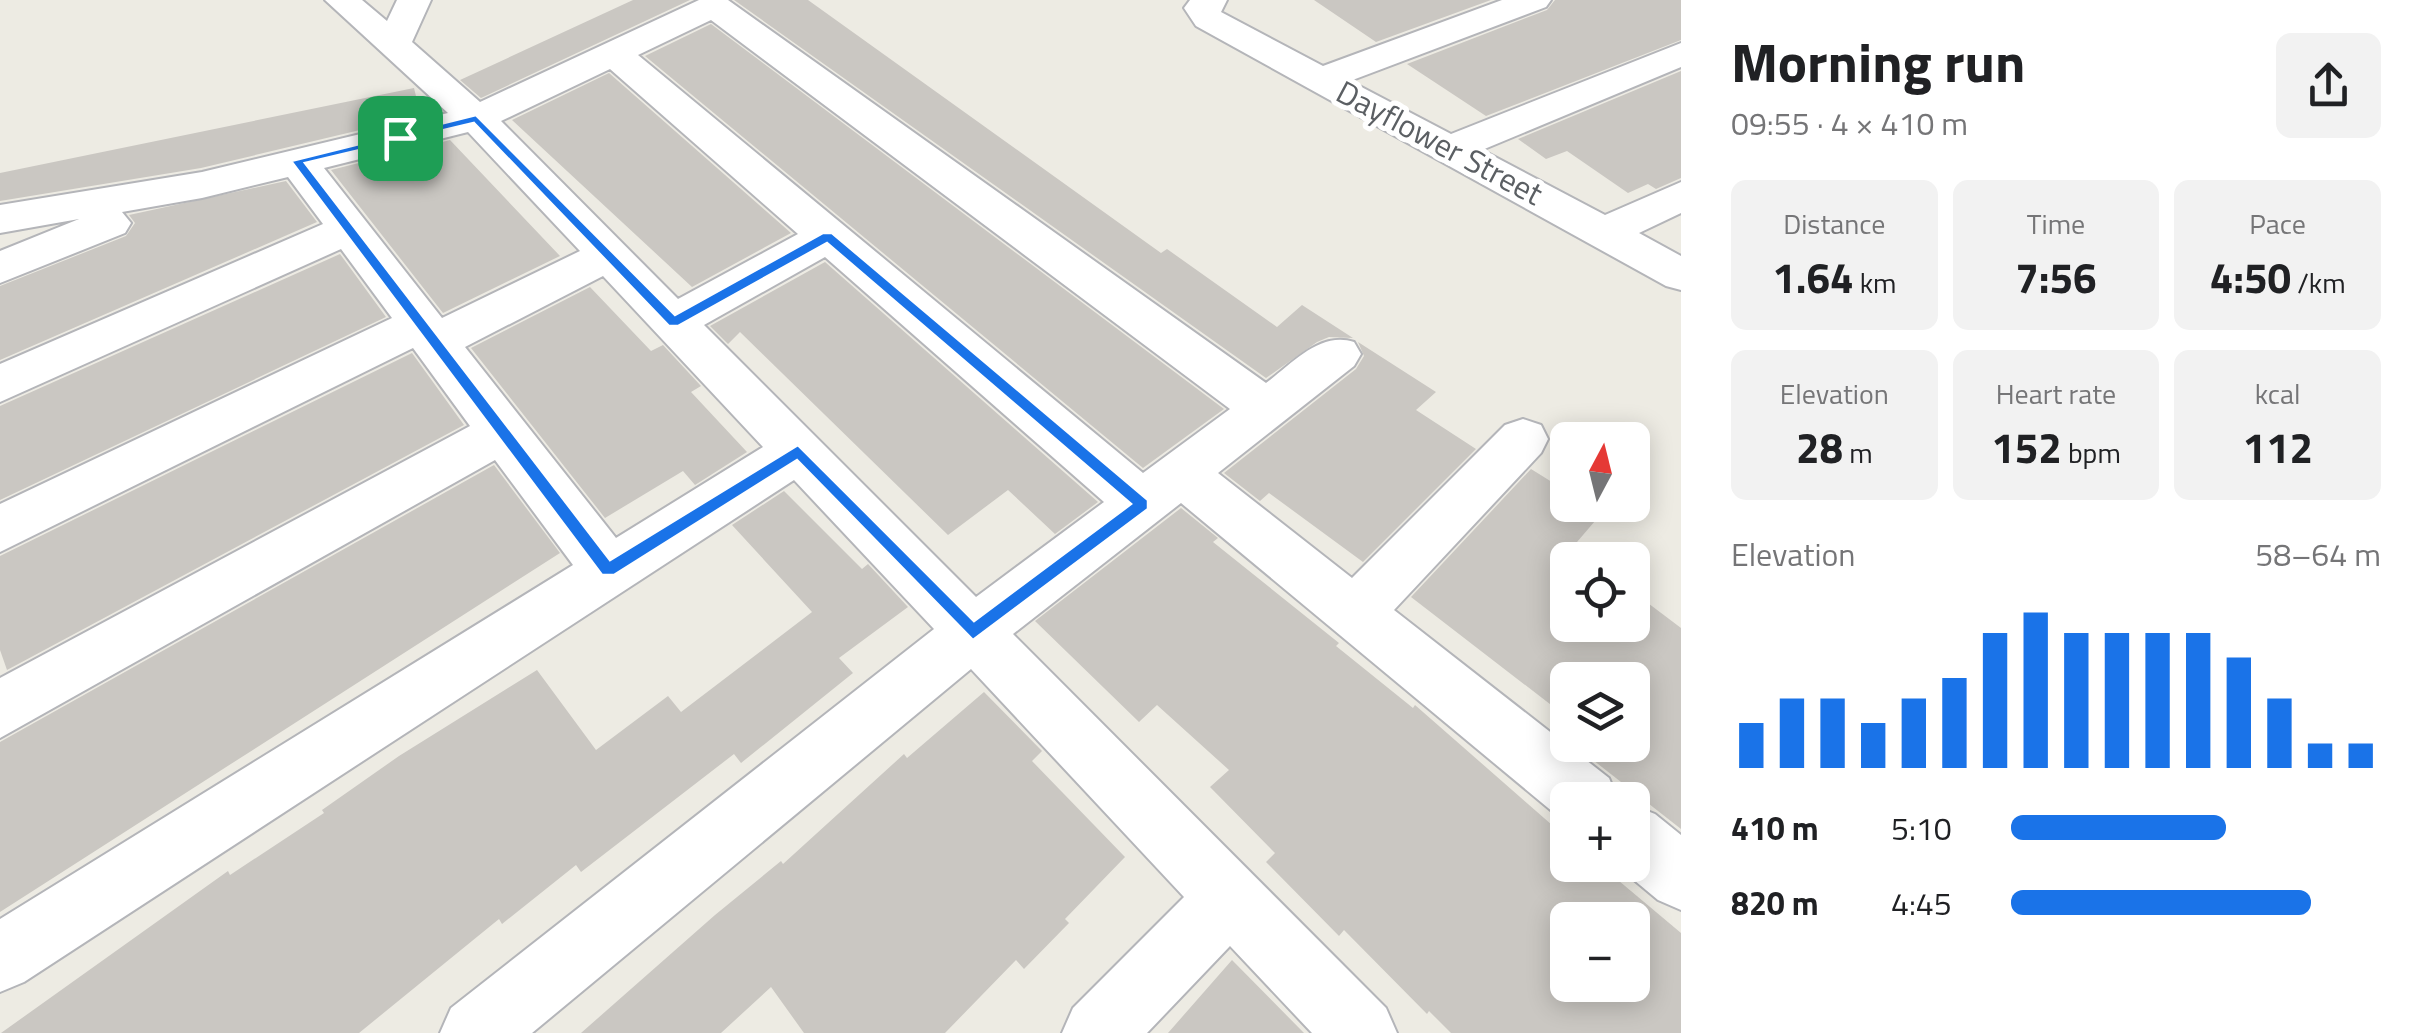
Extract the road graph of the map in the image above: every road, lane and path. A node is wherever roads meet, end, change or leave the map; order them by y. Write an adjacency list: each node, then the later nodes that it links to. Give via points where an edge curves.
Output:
1 (342, 0): 4 (street)
2 (1534, 0): 7 (street)
3 (1205, 4): 7 (street, Dayflower Street, via 1208,19)
4 (403, 22): 8 (street)
5 (614, 54): 8 (street); 16 (street); 24 (street, via 714,6)
6 (1681, 54): 9 (street)
7 (1324, 78): 9 (street, Dayflower Street)
8 (476, 118): 10 (street); 17 (street)
9 (1452, 148): 15 (street, Dayflower Street)
10 (297, 161): 11 (street); 14 (street)
11 (202, 185): 13 (street); 18 (street)
12 (1681, 196): 15 (street)
13 (0, 219)
14 (349, 229): 21 (street); 23 (street)
15 (1606, 232): 19 (street, Dayflower Street)
16 (828, 236): 20 (street); 28 (street)
17 (609, 256): 20 (street); 21 (street)
18 (0, 268)
19 (1681, 275)
20 (674, 322): 27 (street)
21 (428, 333): 25 (street); 29 (street)
22 (1338, 354): 24 (street)
23 (0, 384)
24 (1266, 409): 28 (street)
25 (502, 432): 30 (street); 33 (street)
26 (1523, 439): 31 (street)
27 (798, 451): 30 (street); 32 (street)
28 (1163, 490): 31 (street); 32 (street)
29 (0, 529)
30 (608, 570): 38 (street)
31 (1356, 612): 34 (street)
32 (973, 632): 37 (street); 39 (street)
33 (0, 709)
34 (1564, 782)
35 (1650, 852): 36 (street)
36 (1681, 877)
37 (1230, 898): 40 (street); 41 (street)
38 (0, 958)
39 (476, 1033)
40 (1098, 1033)
41 (1361, 1033)

